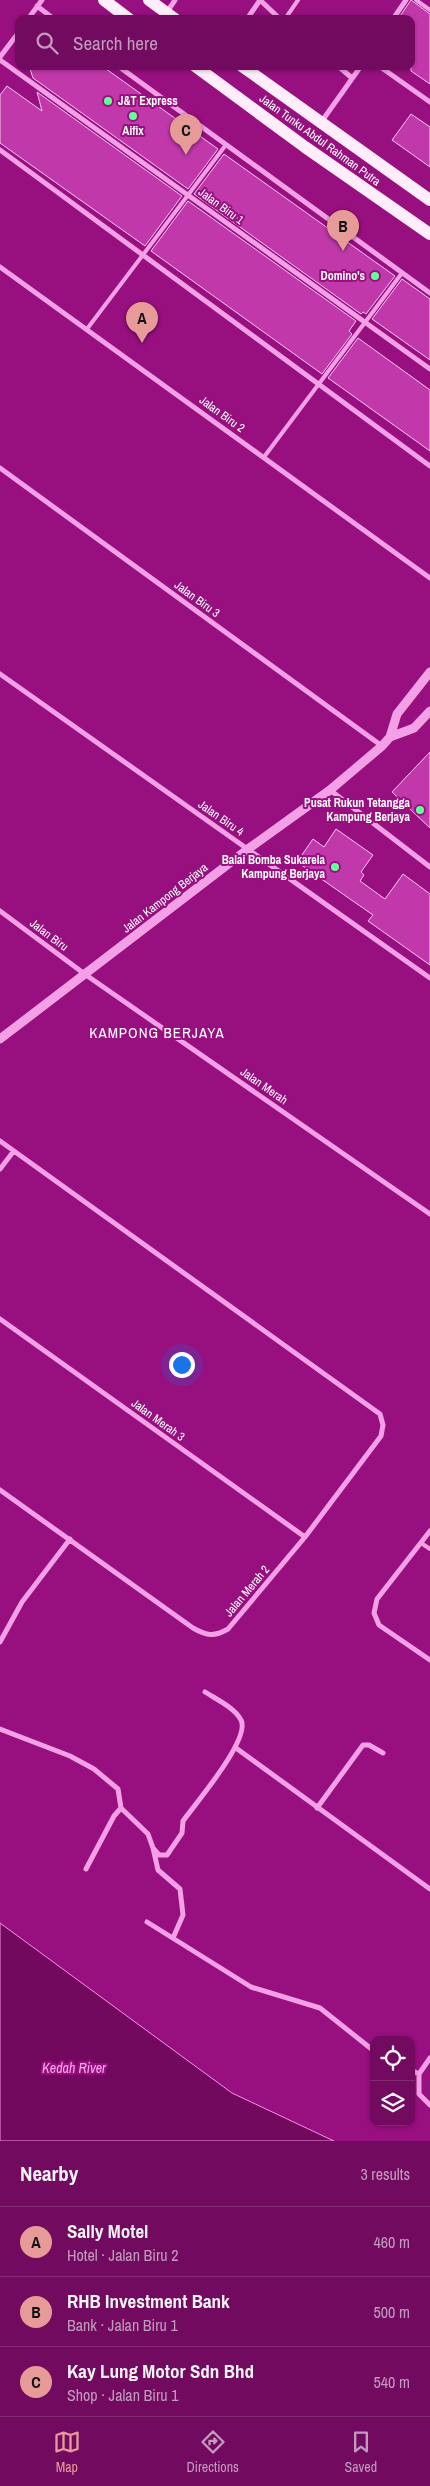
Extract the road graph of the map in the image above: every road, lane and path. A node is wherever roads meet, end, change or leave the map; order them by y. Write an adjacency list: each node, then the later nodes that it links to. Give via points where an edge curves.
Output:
1 (42, 0): 9 (street)
2 (104, 0): 13 (main road)
3 (149, 0): 14 (main road)
4 (175, 0): 15 (street)
5 (260, 0): 16 (street); 17 (street)
6 (298, 0): 18 (lane)
7 (406, 0): 19 (street)
8 (416, 0): 10 (lane)
9 (37, 6): 11 (street); 12 (street)
10 (430, 10)
11 (31, 15)
12 (49, 15)
13 (124, 15)
14 (170, 15)
15 (171, 15)
16 (250, 15)
17 (276, 15)
18 (287, 15)
19 (396, 15)
20 (15, 37): 21 (street)
21 (0, 58): 22 (street, Jalan Biru 1)
22 (15, 69)
23 (16, 70): 35 (street, Jalan Biru 1)
24 (123, 70): 33 (street)
25 (200, 70): 37 (main road, Jalan Tunku Abdul Rahman Putra)
26 (248, 70): 32 (main road, Jalan Tunku Abdul Rahman Putra)
27 (343, 70): 30 (street)
28 (358, 70): 30 (street)
29 (385, 70): 31 (street)
30 (352, 78): 32 (street)
31 (430, 102)
32 (321, 122): 36 (main road, Jalan Tunku Abdul Rahman Putra)
33 (225, 146): 35 (lane); 40 (street)
34 (0, 150): 38 (street)
35 (188, 196): 38 (lane); 42 (street, Jalan Biru 1)
36 (430, 200)
37 (430, 234)
38 (142, 255): 43 (lane); 45 (street)
39 (0, 267): 43 (street, Jalan Biru 2)
40 (402, 273): 41 (street); 42 (lane)
41 (430, 293)
42 (364, 321): 44 (street, Jalan Biru 1); 45 (lane)
43 (87, 329): 46 (street, Jalan Biru 2)
44 (430, 369)
45 (317, 384): 46 (lane); 47 (street)
46 (264, 457): 49 (street, Jalan Biru 2)
47 (430, 466)
48 (0, 468): 54 (street, Jalan Biru 3)
49 (430, 578)
50 (430, 672): 53 (street, Jalan Kampong Berjaya, via 397,714)
51 (0, 674): 56 (street, Jalan Biru 4)
52 (430, 711): 53 (street, Jalan Kampong Berjaya, via 414,728)
53 (390, 737): 54 (street, Jalan Kampong Berjaya)
54 (382, 746): 55 (street, Jalan Kampong Berjaya)
55 (330, 790): 56 (street, Jalan Kampong Berjaya); 57 (street)
56 (248, 849): 59 (street, Jalan Kampong Berjaya); 60 (street, Jalan Biru 4)
57 (430, 867)
58 (0, 911): 59 (street, Jalan Biru)
59 (86, 975): 61 (street, Jalan Kampong Berjaya); 65 (street, Jalan Merah)
60 (430, 978)
61 (0, 1040)
62 (0, 1141): 63 (street)
63 (13, 1152): 64 (street); 69 (street, Jalan Merah 2, via 380,1414 381,1436)
64 (0, 1170)
65 (430, 1214)
66 (0, 1319): 69 (street, Jalan Merah 3)
67 (0, 1490): 70 (street, Jalan Merah 2)
68 (430, 1531): 71 (street)
69 (305, 1537): 70 (street, Jalan Merah 2, via 228,1629 206,1636)
70 (70, 1539): 73 (street, via 22,1602)
71 (421, 1543): 72 (lane); 74 (street, via 377,1599 374,1613 379,1625)
72 (430, 1550)
73 (0, 1642)
74 (430, 1660)
75 (205, 1692): 77 (street, via 242,1721 243,1729)
76 (0, 1730): 79 (street, via 70,1756 94,1769 118,1789)
77 (236, 1748): 80 (street); 81 (street, via 183,1822 182,1833 167,1855 159,1854)
78 (383, 1753): 80 (street, via 363,1745)
79 (121, 1808): 81 (street, via 148,1834); 82 (street)
80 (318, 1808): 83 (street)
81 (153, 1848): 85 (street, via 158,1870 180,1889 183,1915)
82 (86, 1869)
83 (430, 1889)
84 (147, 1922): 85 (street)
85 (173, 1938): 86 (street, via 250,1987 320,2008)
86 (370, 2048)
87 (430, 2058): 89 (street)
88 (415, 2072): 89 (street)
89 (419, 2074): 90 (street, via 419,2094)
90 (430, 2105)

